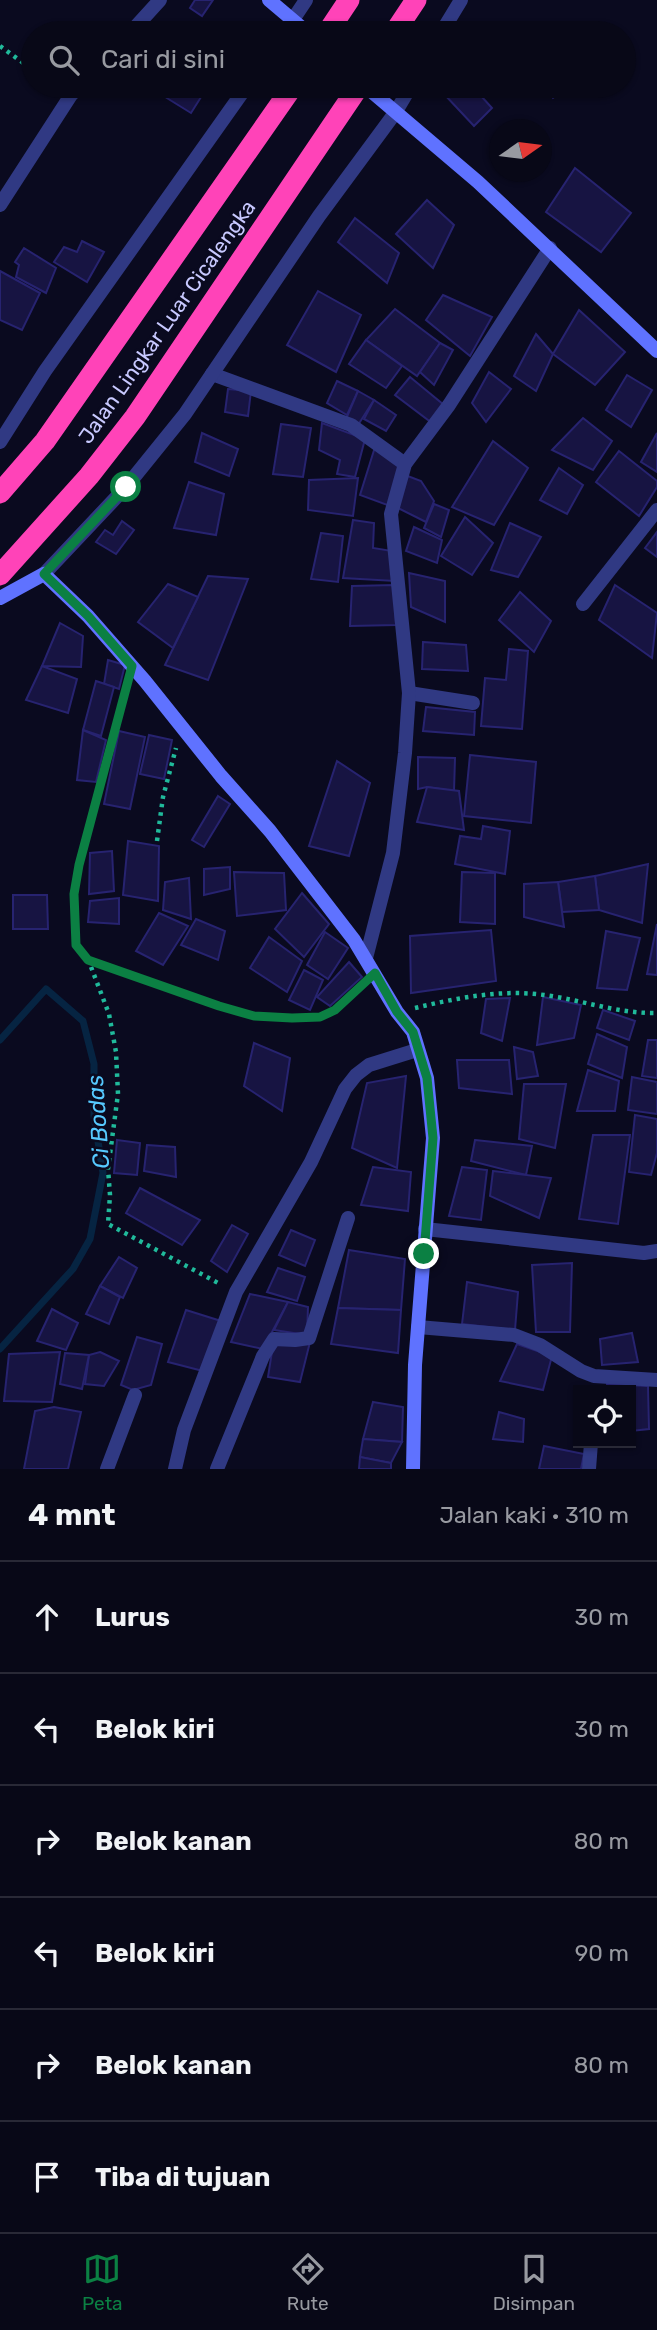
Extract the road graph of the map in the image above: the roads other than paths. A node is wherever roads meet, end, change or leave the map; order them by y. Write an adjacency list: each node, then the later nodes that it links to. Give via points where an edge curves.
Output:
1 (160, 0): 8 (street)
2 (269, 0): 7 (street)
3 (306, 0): 7 (street)
4 (415, 0): 10 (highway)
5 (461, 0): 11 (street)
6 (345, 6): 9 (highway)
7 (293, 20)
8 (141, 21)
9 (335, 21)
10 (402, 21)
11 (448, 21)
12 (69, 98): 19 (street)
13 (238, 98): 23 (street)
14 (285, 98): 25 (highway, Jalan Lingkar Luar Cicalengka, via 45,441)
15 (351, 98): 28 (highway, Jalan Lingkar Luar Cicalengka, via 135,417)
16 (378, 98): 18 (street)
17 (404, 98): 18 (street)
18 (395, 113): 20 (street); 22 (street)
19 (0, 205)
20 (550, 248): 21 (street); 24 (street, via 449,405)
21 (657, 351)
22 (212, 373): 24 (street, via 351,425); 27 (street, via 126,487)
23 (0, 442)
24 (405, 464): 31 (street, via 391,514)
25 (0, 492)
26 (657, 510): 30 (street)
27 (44, 574): 29 (street); 33 (street, via 132,666 270,831)
28 (0, 575)
29 (0, 598)
30 (583, 604)
31 (409, 693): 32 (street); 33 (street, via 393,853)
32 (473, 703)
33 (366, 958): 34 (street, via 413,1032)
34 (417, 1049): 36 (street, via 427,1078 433,1138); 44 (street, via 369,1065 345,1090 311,1161 236,1292 184,1430)
35 (348, 1218): 45 (street, via 309,1338 274,1339)
36 (425, 1229): 37 (street); 38 (street)
37 (657, 1251)
38 (418, 1327): 40 (street, via 514,1335 540,1345); 46 (street)
39 (657, 1380): 40 (street)
40 (594, 1383)
41 (135, 1395): 43 (street)
42 (591, 1448): 47 (street)
43 (107, 1469)
44 (175, 1469)
45 (217, 1469)
46 (413, 1469)
47 (589, 1469)

